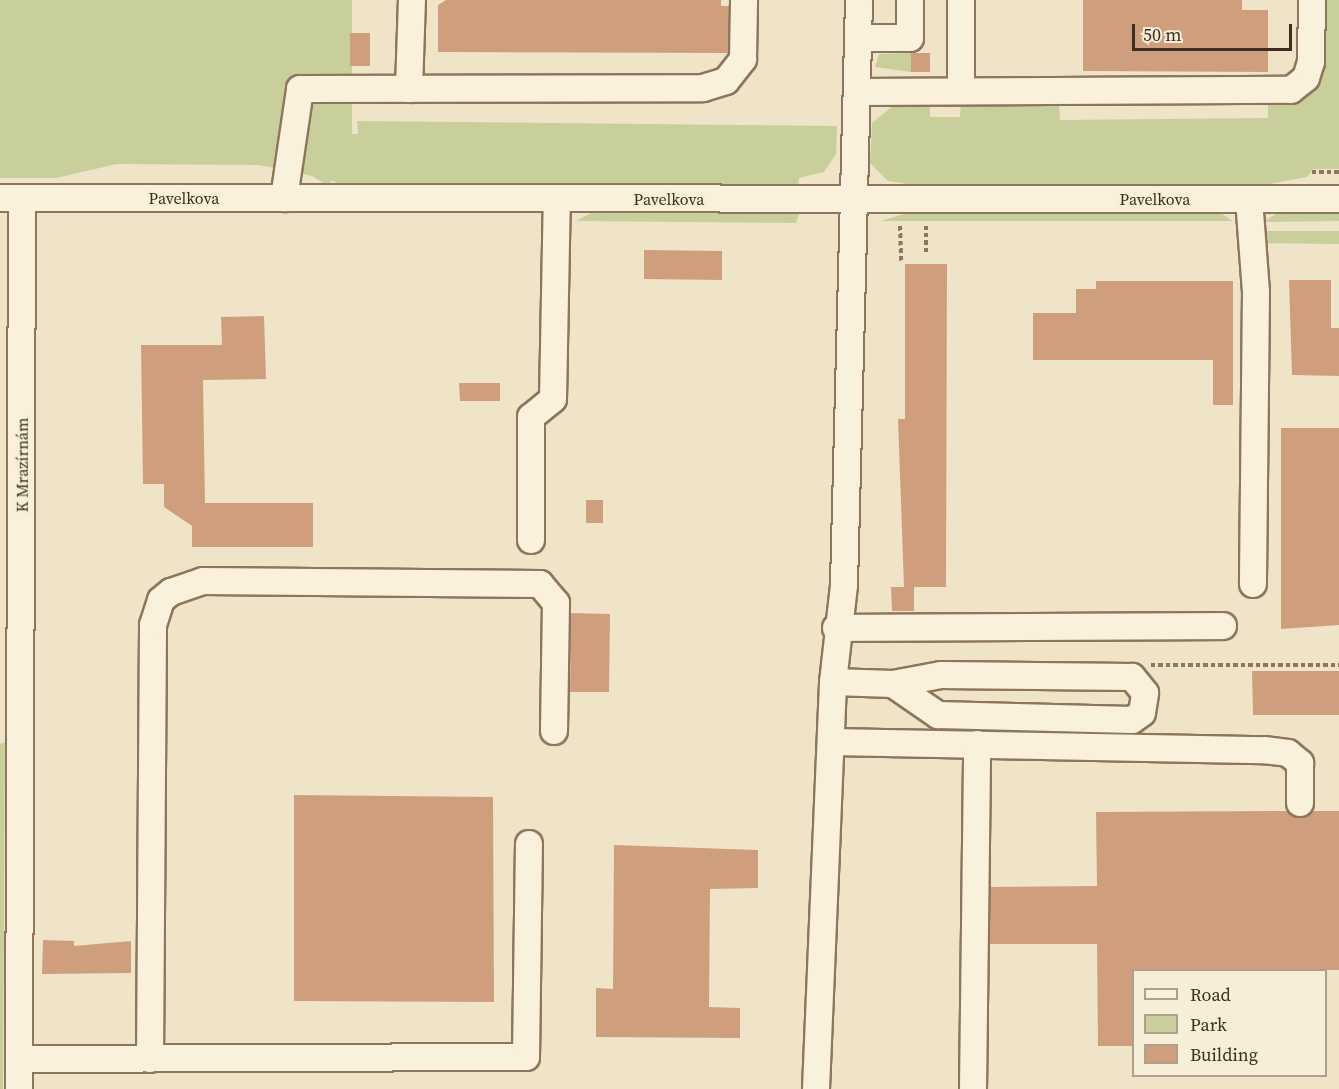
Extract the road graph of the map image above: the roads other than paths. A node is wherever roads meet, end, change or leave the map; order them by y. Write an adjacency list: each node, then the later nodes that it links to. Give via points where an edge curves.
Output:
1 (412, 0): 8 (street)
2 (744, 0): 8 (street, via 744,59 726,81 703,88)
3 (859, 0): 7 (street)
4 (910, 0): 7 (street, via 910,38)
5 (961, 0): 9 (street)
6 (1312, 0): 9 (street, via 1311,62 1306,78 1292,90)
7 (859, 38): 10 (street)
8 (409, 89): 12 (street, via 300,89)
9 (961, 90): 10 (street)
10 (859, 92): 14 (street)
11 (11, 198): 12 (street, Pavelkova); 23 (street, K Mrazírnám)
12 (284, 198): 13 (street, Pavelkova)
13 (557, 199): 14 (street, Pavelkova); 17 (street, via 553,399 531,417)
14 (857, 199): 15 (street, Pavelkova); 20 (street, via 844,585)
15 (1249, 199): 16 (street, Pavelkova); 18 (street, via 1256,292)
16 (1339, 199)
17 (531, 540)
18 (1253, 584)
19 (1223, 626): 20 (street)
20 (836, 628): 21 (street)
21 (833, 682): 22 (street); 25 (street)
22 (893, 684): 22 (street, via 941,675 1132,677 1144,693 1142,713 1132,720 938,715)
23 (10, 714): 29 (street, K Mrazírnám)
24 (554, 731): 30 (street, via 556,603 540,584 203,581 171,591 161,600 153,625)
25 (832, 742): 26 (street); 32 (street)
26 (977, 744): 27 (street, via 1288,753 1300,763); 33 (street)
27 (1300, 803)
28 (529, 844): 30 (street, via 526,1057)
29 (19, 1059): 30 (street); 31 (street, K Mrazírnám)
30 (150, 1059)
31 (19, 1089)
32 (816, 1089)
33 (973, 1089)

